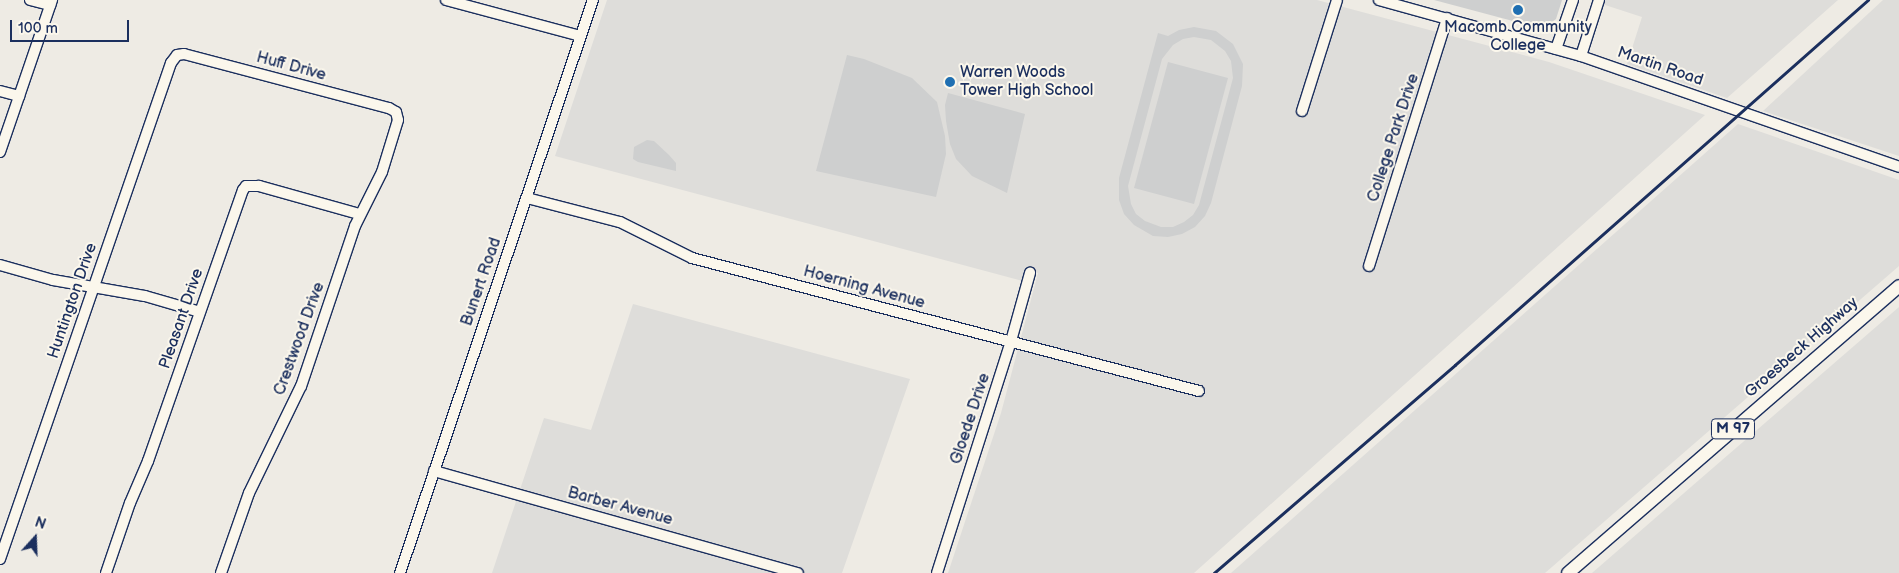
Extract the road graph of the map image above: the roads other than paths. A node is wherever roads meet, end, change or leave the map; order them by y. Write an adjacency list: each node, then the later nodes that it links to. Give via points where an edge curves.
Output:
1 (30, 0): 8 (street)
2 (446, 0): 10 (street)
3 (592, 0): 10 (street, Bunert Road)
4 (1337, 0): 16 (street)
5 (1379, 0): 9 (street, Martin Road)
6 (1572, 0): 11 (street)
7 (1599, 0): 13 (street)
8 (51, 3): 15 (street)
9 (1447, 18): 11 (street, Martin Road); 23 (street, College Park Drive)
10 (580, 36): 20 (street, Bunert Road)
11 (1556, 49): 13 (street, Martin Road)
12 (177, 55): 17 (street, Huff Drive, via 192,56); 25 (street, Huntington Drive, via 171,63)
13 (1581, 56): 19 (street, Martin Road)
14 (0, 91): 15 (street)
15 (19, 96): 18 (street)
16 (1302, 111)
17 (396, 112): 21 (street, Crestwood Drive, via 397,127 382,172)
18 (0, 152)
19 (1899, 167)
20 (527, 198): 28 (street, Hoerning Avenue, via 620,222 692,258); 30 (street, Bunert Road)
21 (359, 214): 27 (street, Pleasant Drive, via 259,186 246,186); 33 (street, Crestwood Drive, via 301,386 249,493)
22 (0, 265): 25 (street, via 53,280)
23 (1369, 266)
24 (1030, 273): 28 (street, Gloede Drive)
25 (94, 286): 27 (street); 31 (street, Huntington Drive)
26 (1899, 286): 37 (main road, Groesbeck Highway / M 97)
27 (200, 312): 32 (street, Pleasant Drive)
28 (1011, 341): 29 (street, Hoerning Avenue); 36 (street, Gloede Drive)
29 (1200, 391)
30 (434, 471): 34 (street, Bunert Road); 35 (street, Barber Avenue)
31 (0, 559)
32 (106, 573)
33 (221, 573)
34 (400, 573)
35 (798, 573)
36 (937, 573)
37 (1568, 573)

